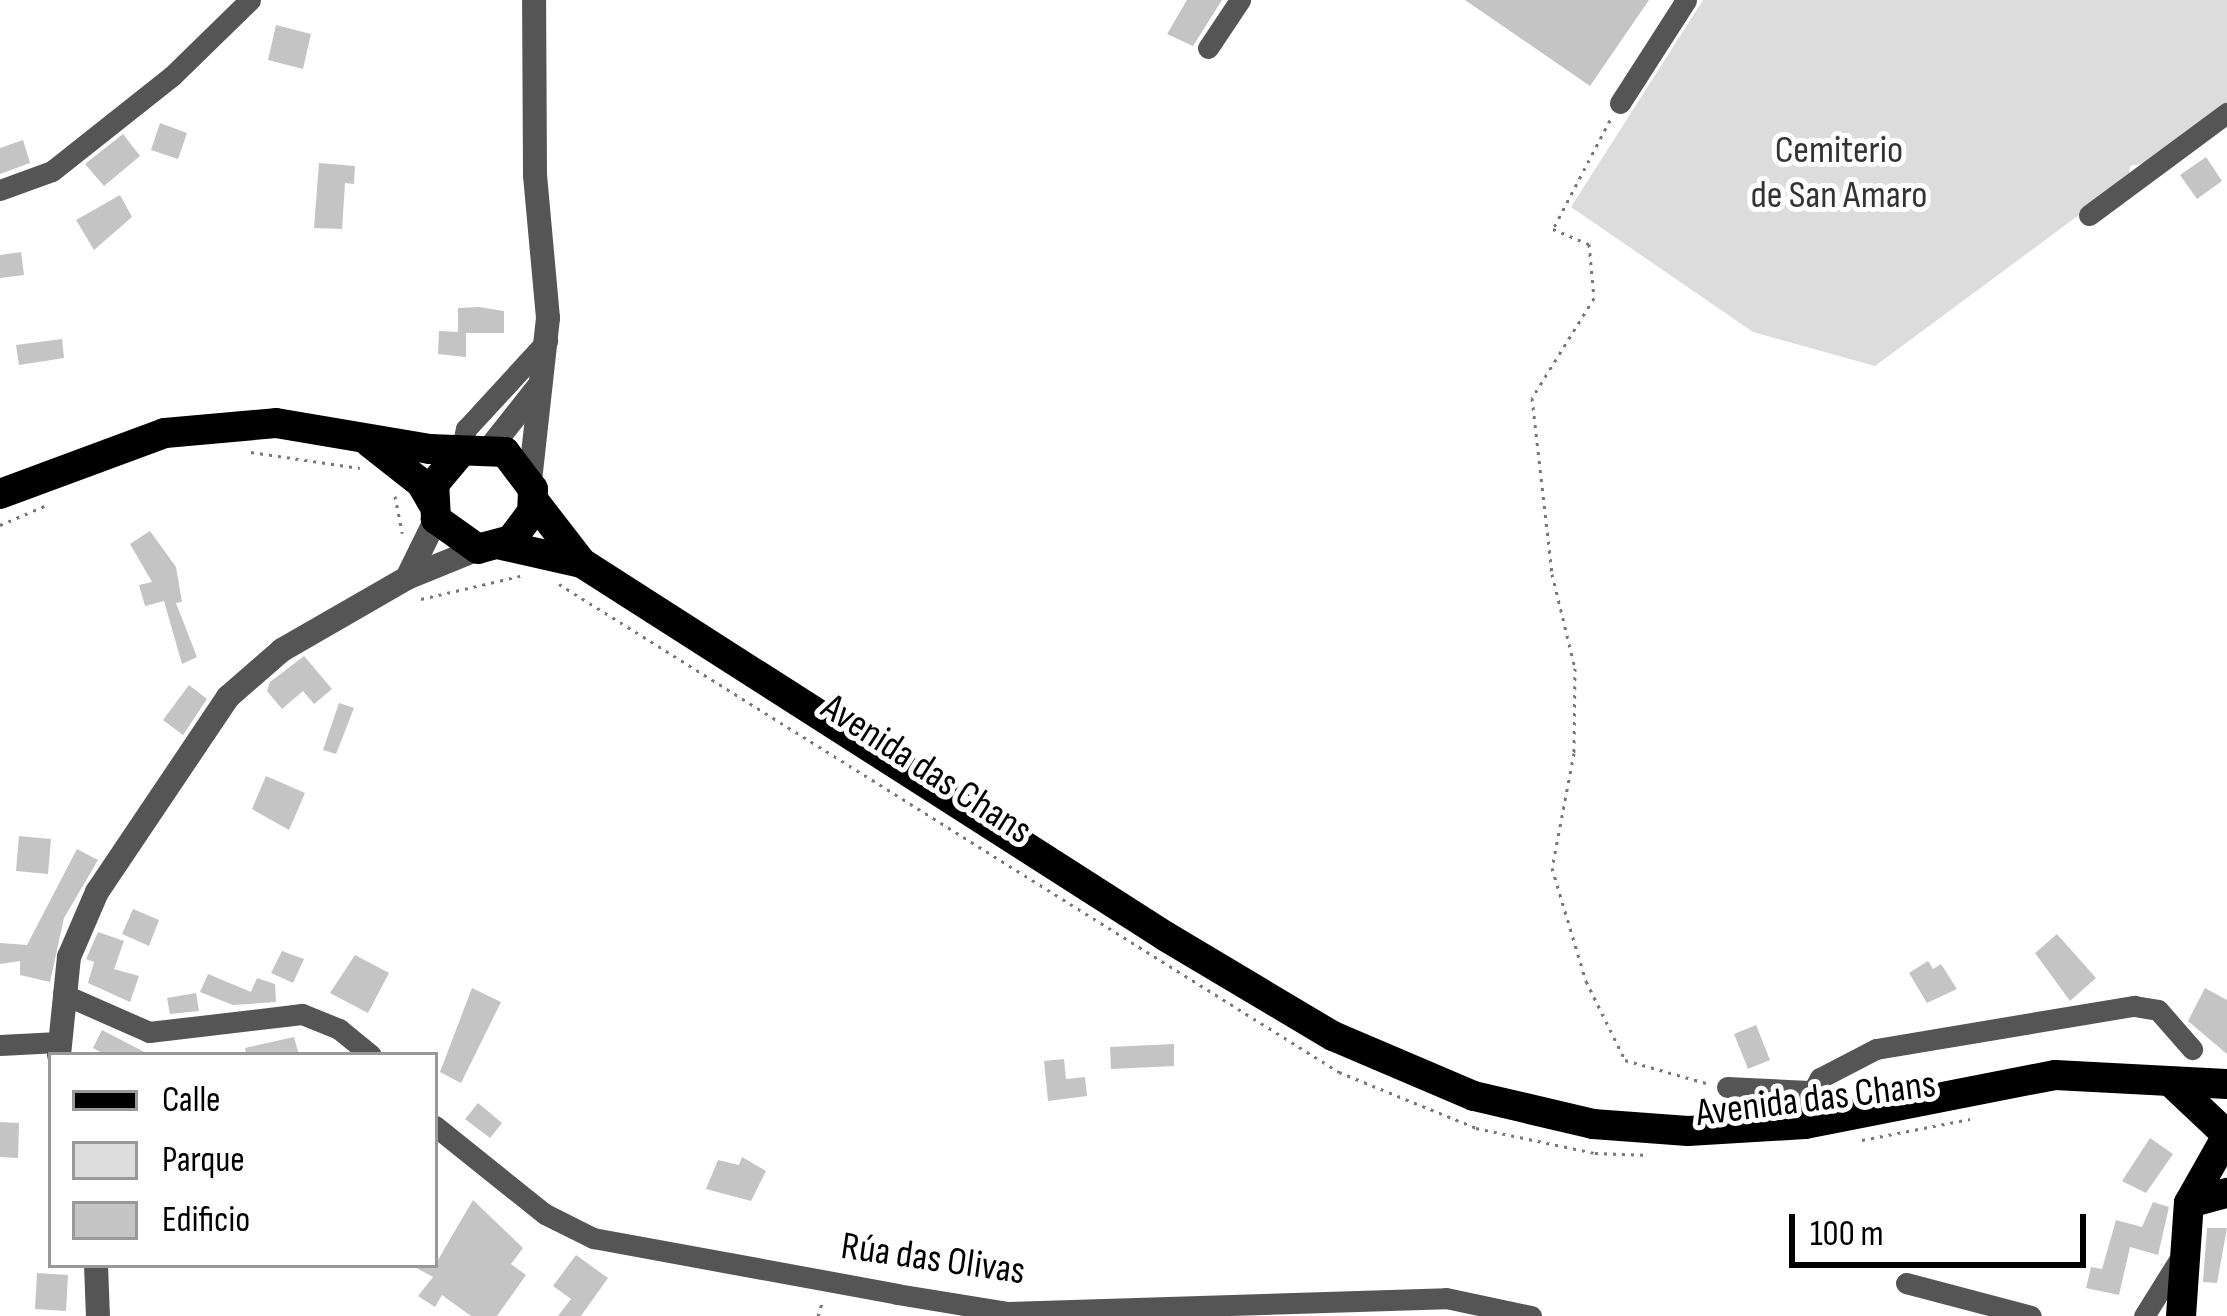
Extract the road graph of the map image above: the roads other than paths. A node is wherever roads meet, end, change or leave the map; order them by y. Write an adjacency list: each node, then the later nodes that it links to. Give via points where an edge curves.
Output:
1 (250, 0): 8 (street, via 172,76 52,171)
2 (534, 0): 10 (street, via 530,67)
3 (1240, 0): 5 (street)
4 (1686, 0): 6 (street)
5 (1208, 48)
6 (1620, 103)
7 (2227, 113): 9 (street)
8 (0, 190)
9 (2089, 215)
10 (547, 340): 11 (street); 13 (street, via 466,429)
11 (544, 377): 13 (street, via 524,414); 14 (street)
12 (365, 440): 13 (main road, Avenida das Chans); 15 (main road, Avenida das Chans, via 276,424 204,425 117,446); 16 (main road, Avenida das Chans, via 422,483)
13 (476, 450): 14 (main road, Avenida das Chans, via 518,461); 16 (main road, via 442,468)
14 (532, 491): 17 (main road, via 524,528); 18 (main road, Avenida das Chans)
15 (0, 494)
16 (434, 510): 17 (main road, Avenida das Chans, via 446,534); 19 (street)
17 (490, 547): 18 (main road, Avenida das Chans); 19 (street)
18 (582, 563): 29 (main road, Avenida das Chans, via 1204,961 1371,1055 1474,1096 1593,1124 1688,1131)
19 (407, 578): 20 (street, via 256,667 228,698 97,892)
20 (63, 994): 22 (street); 24 (street, via 149,1032 302,1014)
21 (0, 1045): 22 (street)
22 (58, 1048)
23 (2192, 1049): 28 (street, via 2158,1010 2134,1006 1859,1053)
24 (367, 1052)
25 (2164, 1082): 26 (main road, Avenida das Chans); 29 (main road, Avenida das Chans, via 2055,1075); 31 (main road)
26 (2227, 1084)
27 (1727, 1087): 28 (street)
28 (1810, 1091): 29 (street)
29 (1805, 1124)
30 (438, 1128): 38 (street, Rúa das Olivas, via 545,1214 593,1238 897,1294 1006,1312 1446,1298)
31 (2225, 1137): 33 (main road)
32 (2227, 1193): 33 (main road)
33 (2189, 1203): 34 (main road)
34 (2179, 1260): 40 (street); 41 (main road)
35 (96, 1268): 37 (street)
36 (1906, 1283): 39 (street)
37 (98, 1316)
38 (1531, 1316)
39 (2031, 1316)
40 (2144, 1316)
41 (2181, 1316)

